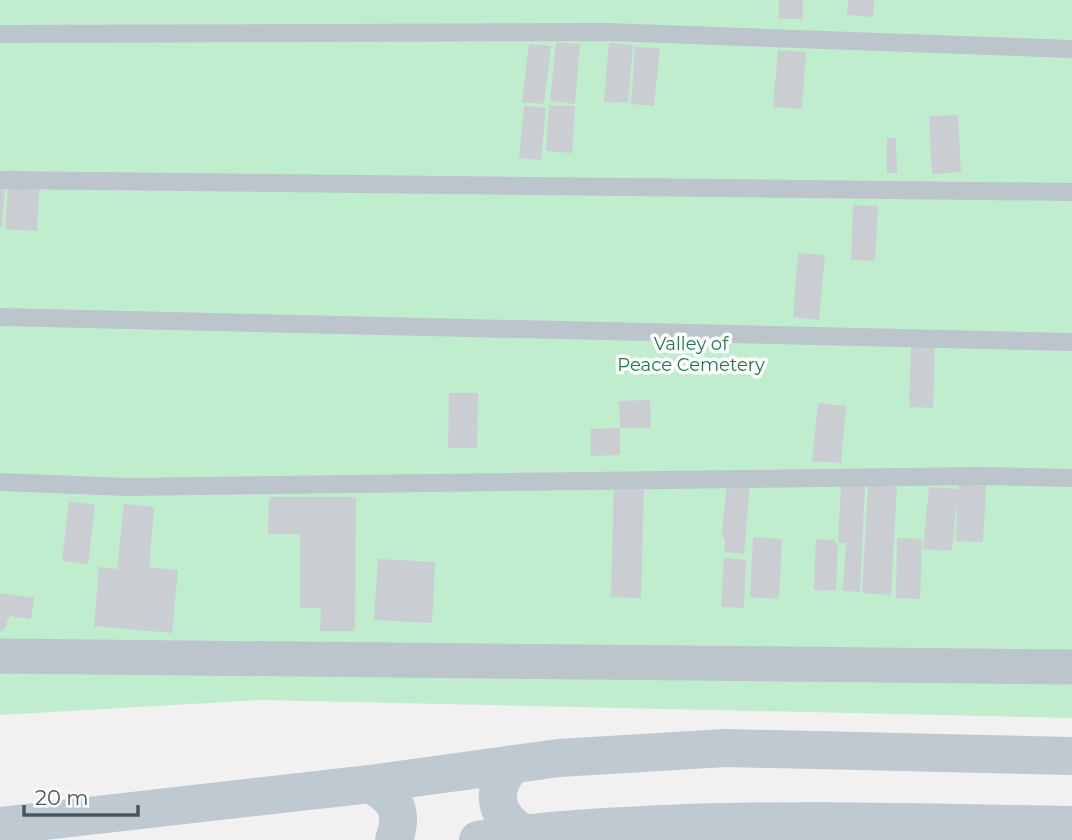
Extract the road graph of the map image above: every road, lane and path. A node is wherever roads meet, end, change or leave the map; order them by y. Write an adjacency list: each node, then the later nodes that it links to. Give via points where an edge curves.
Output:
1 (0, 34): 2 (lane, via 608,32)
2 (1072, 49)
3 (0, 180): 4 (lane)
4 (1072, 192)
5 (0, 317): 6 (lane)
6 (1072, 342)
7 (1072, 478): 8 (lane, via 127,487)
8 (0, 482)
9 (0, 656): 10 (street)
10 (1072, 667)
11 (1072, 757): 12 (main road, via 725,748)
12 (513, 764): 13 (main road); 16 (main road, via 503,775 498,801 510,825)
13 (370, 784): 15 (main road); 17 (main road, via 386,793 397,807 400,825)
14 (1072, 825): 16 (main road, via 768,820)
15 (0, 826)
16 (523, 833): 18 (main road)
17 (394, 840)
18 (478, 840)

